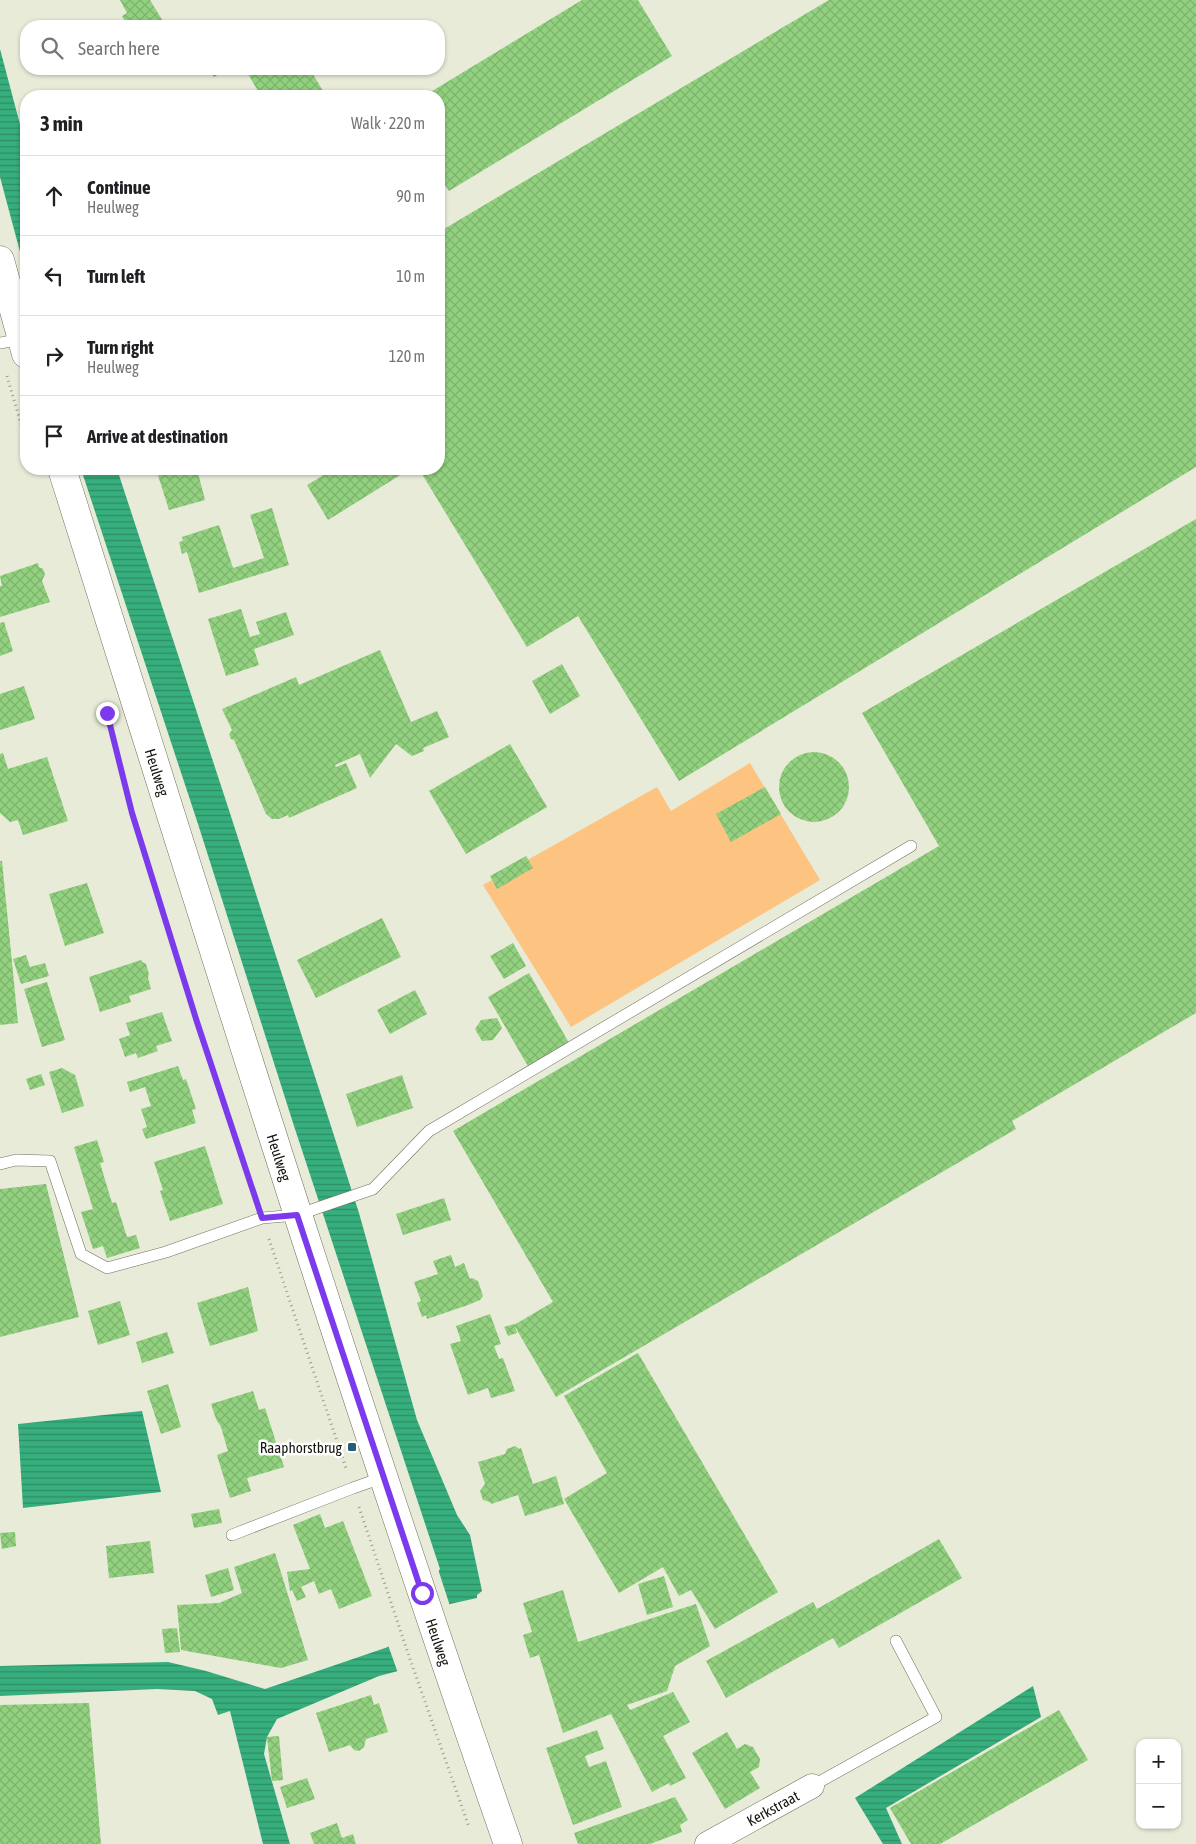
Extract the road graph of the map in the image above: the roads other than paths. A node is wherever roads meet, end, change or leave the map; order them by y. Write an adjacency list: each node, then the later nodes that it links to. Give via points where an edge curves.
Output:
1 (0, 260): 2 (main road)
2 (16, 345)
3 (64, 475): 6 (main road, Heulweg)
4 (911, 846): 6 (lane, via 429,1131 373,1189)
5 (0, 1164): 6 (lane, via 16,1160 50,1161 81,1254 107,1268 166,1252 262,1218)
6 (297, 1215): 7 (main road, Heulweg)
7 (384, 1477): 8 (lane); 11 (main road, Heulweg)
8 (232, 1535)
9 (896, 1641): 10 (lane, via 936,1717)
10 (812, 1786): 12 (street, Kerkstraat)
11 (508, 1844)
12 (707, 1844)

